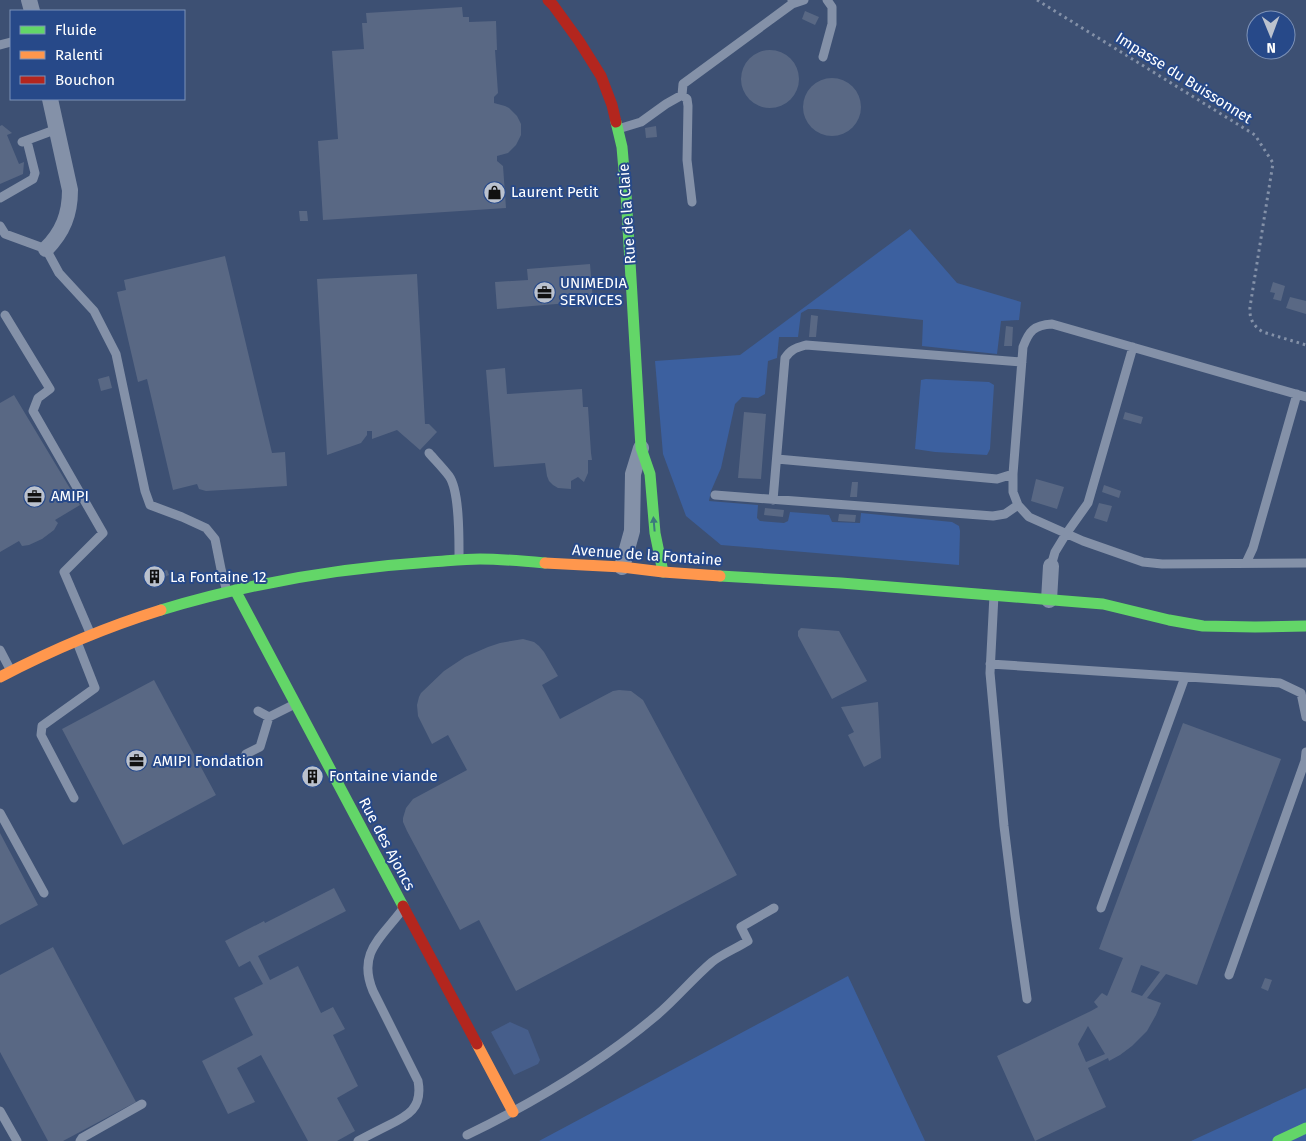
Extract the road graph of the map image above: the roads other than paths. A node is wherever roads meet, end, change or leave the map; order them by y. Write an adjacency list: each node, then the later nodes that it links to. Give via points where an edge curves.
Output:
1 (548, 0): 8 (main road, Rue de la Claie, via 601,76)
2 (804, 0): 4 (lane)
3 (827, 0): 5 (lane, via 832,7 832,24)
4 (792, 2): 6 (lane, via 684,84)
5 (823, 57)
6 (682, 95): 8 (lane, via 641,122); 11 (lane, via 688,106 687,160)
7 (50, 100): 9 (street)
8 (618, 129): 18 (main road, Rue de la Claie, via 626,194)
9 (57, 130): 10 (lane, via 24,141 35,173 33,179); 13 (street, via 70,201 64,224)
10 (0, 198)
11 (692, 202)
12 (0, 226): 13 (lane, via 5,234)
13 (46, 249): 32 (lane, via 59,273 94,311 116,354 150,505 206,528 215,539 221,569)
14 (5, 315): 36 (lane, via 50,390 38,398 33,411 103,533 64,572)
15 (1133, 347): 16 (lane, via 1052,324 1042,325 1032,330 1027,338); 17 (lane); 25 (lane, via 1088,503)
16 (1022, 362): 20 (lane, via 806,345 797,347 785,358); 21 (lane)
17 (1302, 396): 28 (lane)
18 (641, 448): 30 (street, Rue de la Claie, via 633,474 632,531); 31 (main road, Rue de la Claie, one-way to 18, via 655,533 650,474)
19 (428, 453): 26 (lane, via 450,478 455,494)
20 (777, 459): 21 (lane, via 997,478); 23 (lane)
21 (1013, 474): 24 (lane, via 1013,492)
22 (715, 495): 23 (lane)
23 (774, 500): 24 (lane, via 993,516 1005,514)
24 (1018, 505): 25 (lane, via 1029,517)
25 (1066, 534): 28 (lane, via 1143,562); 29 (lane)
26 (459, 560): 30 (main road, Avenue de la Fontaine); 32 (main road, Avenue de la Fontaine, via 353,569)
27 (1306, 563): 28 (lane)
28 (1246, 564)
29 (1051, 566): 34 (street)
30 (622, 567): 31 (main road, Avenue de la Fontaine)
31 (663, 572): 33 (main road, Avenue de la Fontaine)
32 (231, 591): 36 (main road, Avenue de la Fontaine, via 143,616); 43 (main road, Rue des Ajoncs)
33 (994, 595): 34 (main road, Avenue de la Fontaine); 39 (lane)
34 (1049, 600): 35 (main road, Avenue de la Fontaine, via 1103,604 1203,626)
35 (1306, 626)
36 (92, 635): 37 (main road, Avenue de la Fontaine)
37 (77, 642): 40 (main road, Avenue de la Fontaine); 49 (lane, via 95,688 42,726 42,735)
38 (0, 650): 40 (lane)
39 (990, 664): 42 (lane); 56 (lane, via 1004,826)
40 (11, 671): 41 (main road, Avenue de la Fontaine)
41 (0, 677)
42 (1185, 677): 45 (lane, via 1280,684 1301,693); 54 (lane)
43 (296, 704): 46 (lane); 52 (main road, Rue des Ajoncs)
44 (258, 711): 46 (lane)
45 (1306, 717)
46 (269, 718): 48 (lane, via 260,747)
47 (1306, 752): 55 (lane)
48 (246, 754)
49 (74, 798)
50 (0, 813): 51 (lane)
51 (44, 893)
52 (404, 908): 59 (main road, Rue des Ajoncs); 64 (lane, via 371,949 367,970 373,991 418,1081 419,1094 415,1107 406,1116)
53 (774, 908): 59 (lane, via 741,927 748,942 713,961 657,1015 597,1062)
54 (1101, 908)
55 (1229, 975)
56 (1028, 999)
57 (142, 1104): 63 (lane)
58 (0, 1111): 62 (lane)
59 (513, 1112): 61 (lane)
60 (1306, 1128): 65 (main road)
61 (467, 1135)
62 (17, 1141)
63 (80, 1141)
64 (358, 1141)
65 (1278, 1141)

